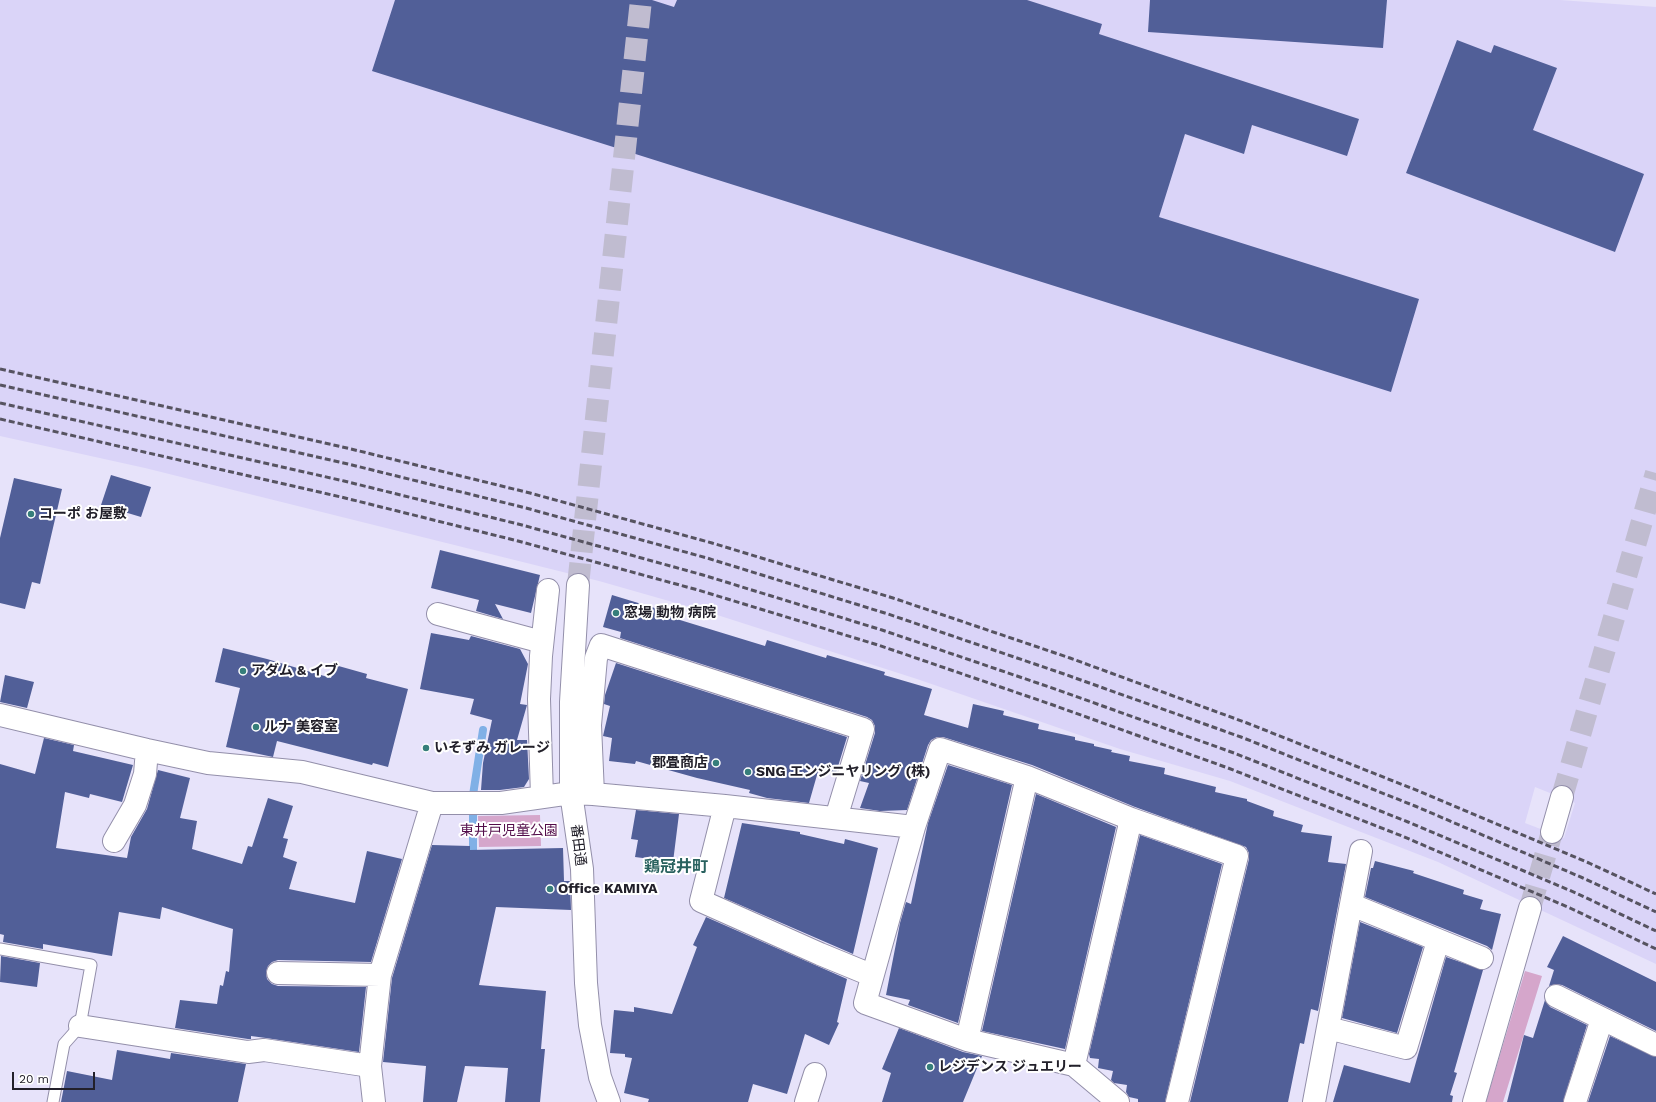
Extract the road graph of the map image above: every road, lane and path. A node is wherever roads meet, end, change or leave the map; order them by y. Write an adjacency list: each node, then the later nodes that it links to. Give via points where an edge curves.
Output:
1 (578, 585): 8 (street, 番田通, via 570,702)
2 (548, 590): 4 (street)
3 (438, 614): 4 (street)
4 (542, 642): 10 (street, via 539,699)
5 (2, 720): 6 (street)
6 (147, 750): 12 (street, via 208,763 302,772); 18 (street, via 145,774 135,805)
7 (1026, 778): 15 (street); 16 (street, via 940,749); 32 (street)
8 (571, 793): 9 (street); 10 (street); 37 (street, 番田通, via 582,869 590,1025)
9 (593, 794): 13 (street); 14 (street, via 590,726 596,658 601,645 862,729)
10 (542, 797): 12 (street, via 501,803)
11 (1562, 797): 17 (street)
12 (432, 803): 26 (street)
13 (725, 806): 14 (street); 27 (street, via 701,901)
14 (836, 818): 16 (street)
15 (1131, 819): 34 (street); 44 (street, via 1237,856)
16 (914, 828): 27 (street)
17 (1552, 832)
18 (114, 840)
19 (1361, 852): 20 (street)
20 (1352, 905): 22 (street); 31 (street)
21 (1530, 908): 46 (street)
22 (1438, 941): 24 (street); 31 (street, via 1406,1048)
23 (0, 949): 30 (lane, via 91,965)
24 (1482, 958)
25 (278, 973): 26 (street)
26 (380, 975): 35 (street)
27 (871, 975): 32 (street, via 865,1003)
28 (1556, 996): 29 (street)
29 (1602, 1019): 33 (street); 47 (street)
30 (80, 1026): 35 (street, via 248,1052 264,1050); 38 (lane, via 64,1044)
31 (1328, 1028): 45 (street)
32 (967, 1040): 34 (street)
33 (1656, 1045)
34 (1074, 1065): 43 (street)
35 (370, 1066): 39 (street)
36 (815, 1074): 42 (street)
37 (600, 1077): 40 (street); 41 (street, 番田通)
38 (53, 1102)
39 (374, 1102)
40 (593, 1102)
41 (609, 1102)
42 (806, 1102)
43 (1118, 1102)
44 (1177, 1102)
45 (1314, 1102)
46 (1474, 1102)
47 (1575, 1102)

